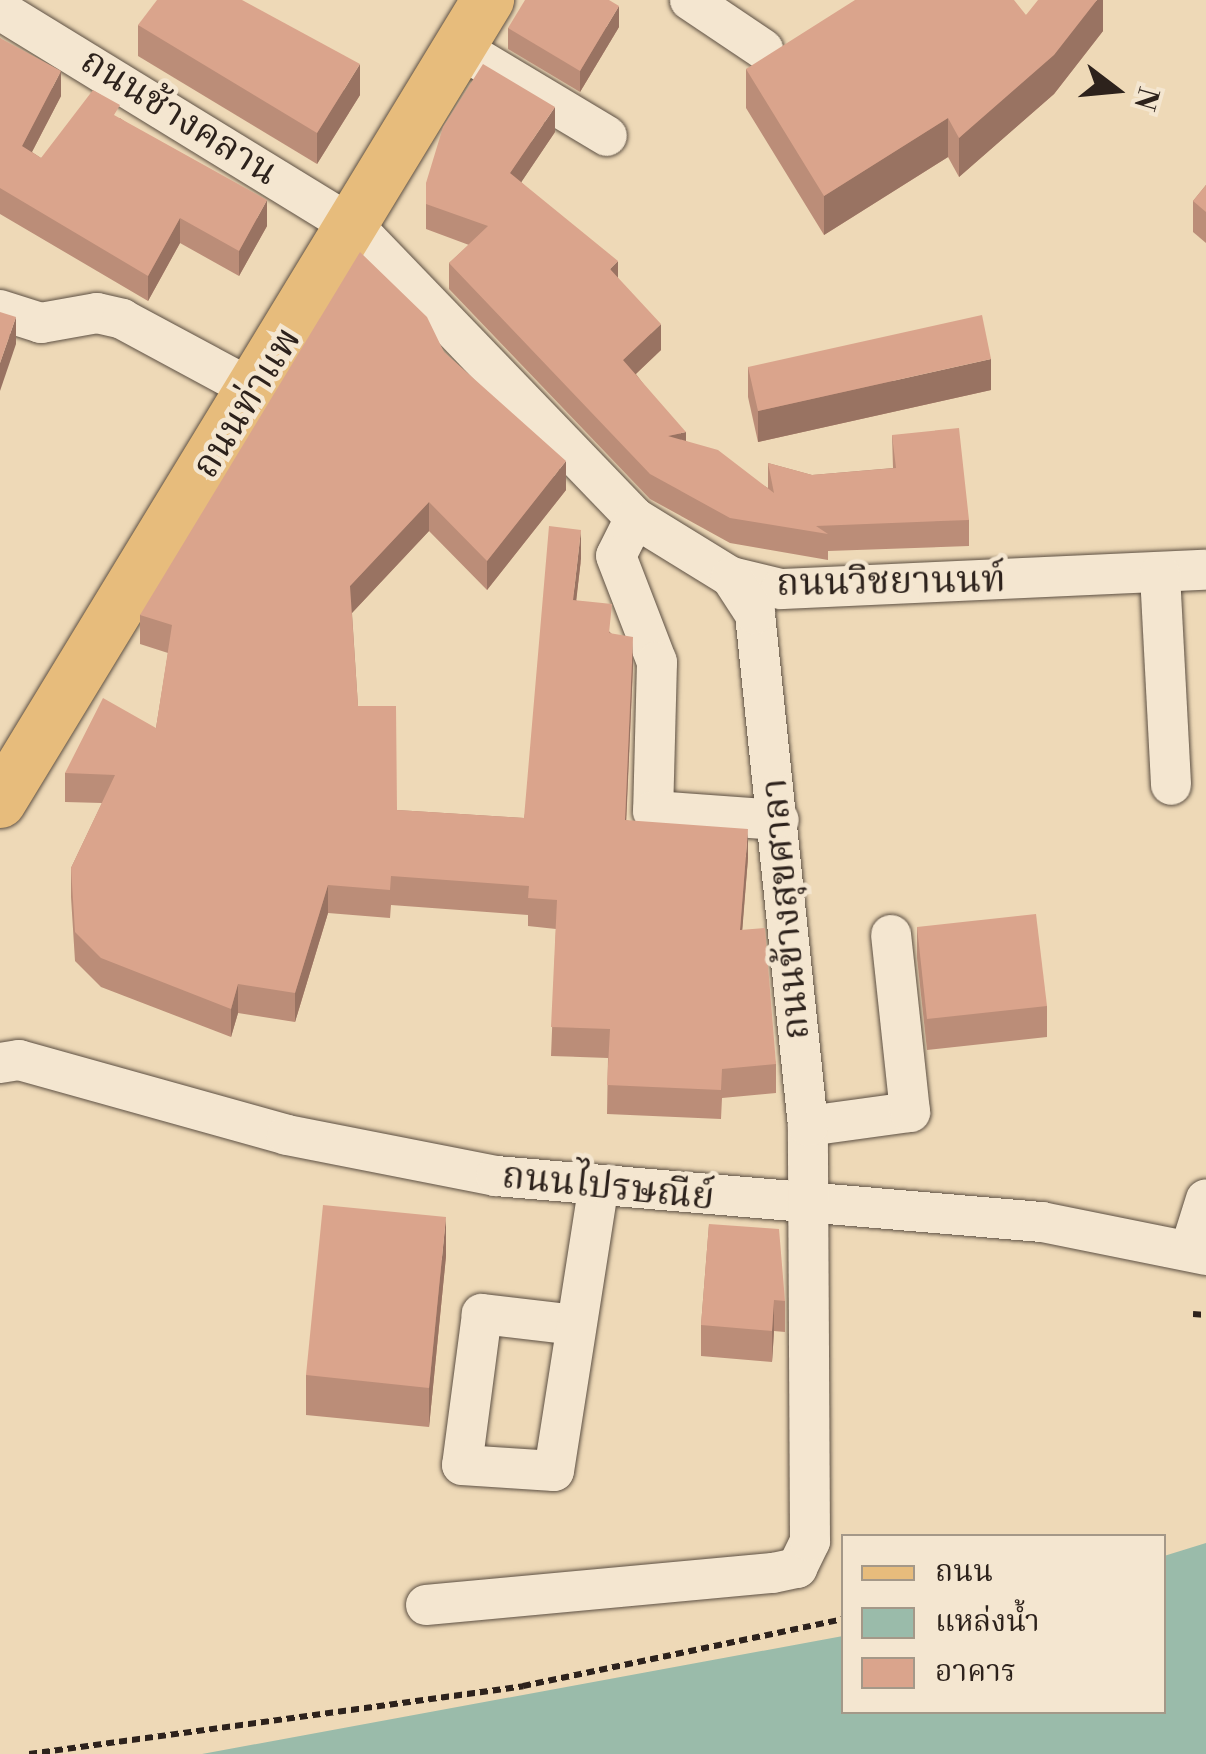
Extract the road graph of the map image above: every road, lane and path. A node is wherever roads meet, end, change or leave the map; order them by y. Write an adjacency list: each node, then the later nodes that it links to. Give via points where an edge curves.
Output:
1 (488, 0): 4 (main road, ถนนท่าแพ)
2 (690, 0): 5 (street)
3 (0, 10): 7 (street, ถนนช้างคลาน)
4 (460, 48): 6 (street); 7 (main road, ถนนท่าแพ)
5 (763, 49)
6 (607, 136)
7 (356, 228): 9 (main road, ถนนท่าแพ); 10 (street, ถนนวิชยานนท์)
8 (0, 310): 9 (street, via 41,323 97,313 122,319)
9 (254, 390): 15 (main road, ถนนท่าแพ)
10 (635, 518): 13 (street, ถนนวิชยานนท์); 16 (street, via 616,556 658,662 653,810)
11 (1206, 570): 12 (street, ถนนวิชยานนท์)
12 (1160, 574): 13 (street, ถนนวิชยานนท์); 14 (street)
13 (768, 601): 16 (street, ถนนข้างสุขศาลา)
14 (1171, 785)
15 (0, 802)
16 (779, 820): 19 (street, ถนนข้างสุขศาลา)
17 (891, 935): 19 (street, via 910,1112)
18 (6, 1054): 20 (street, ถนนไปรษณีย์, via 287,1135)
19 (808, 1126): 22 (street, ถนนข้างสุขศาลา)
20 (598, 1190): 22 (street, ถนนไปรษณีย์); 26 (street)
21 (1206, 1199): 23 (street)
22 (813, 1206): 23 (street, ถนนไปรษณีย์, via 1042,1222); 27 (street, ถนนข้างสุขศาลา, via 810,1541 797,1568)
23 (1198, 1252)
24 (1192, 1314): 25 (path)
25 (1206, 1315)
26 (576, 1325)
27 (426, 1605)
28 (841, 1620): 29 (path, via 523,1686)
29 (29, 1754)

